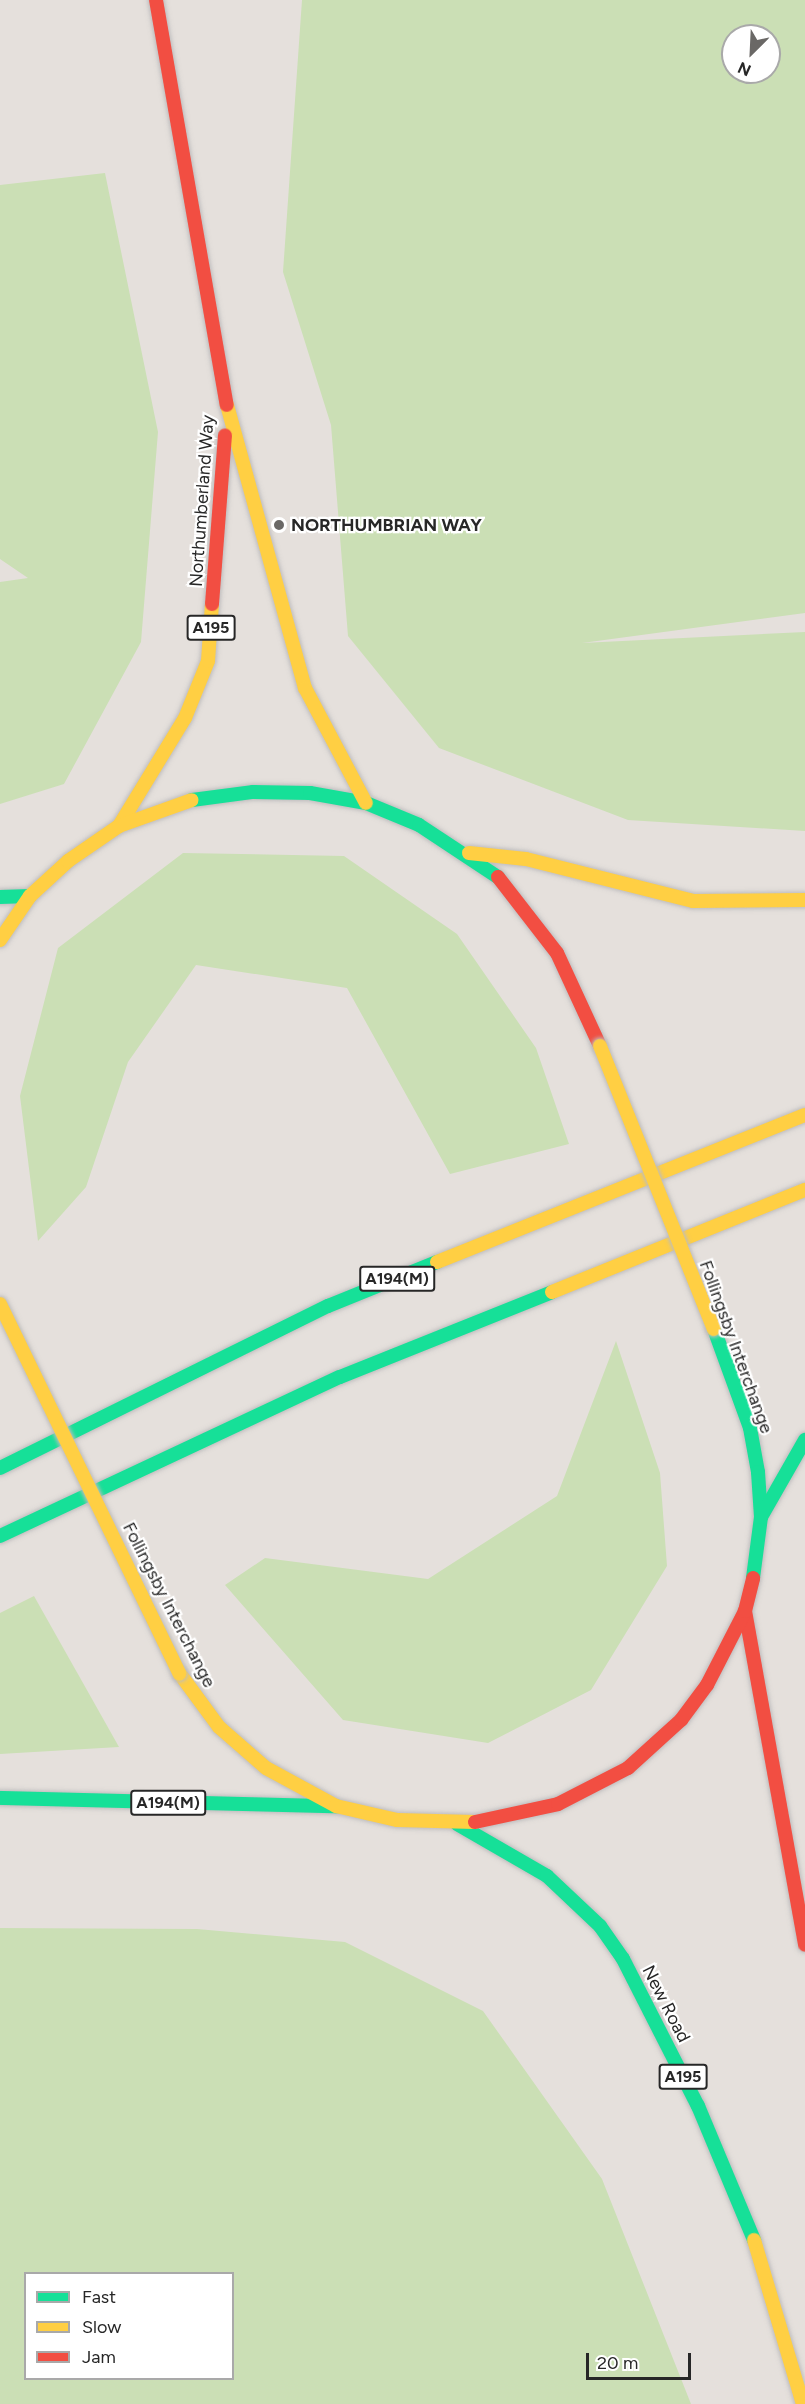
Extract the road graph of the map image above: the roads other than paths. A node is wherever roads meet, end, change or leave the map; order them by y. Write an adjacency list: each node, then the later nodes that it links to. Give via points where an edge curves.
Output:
1 (156, 0): 2 (main road, Northumberland Way / A195)
2 (227, 407): 3 (main road, Northumberland Way / A195, via 305,688); 4 (main road, Northumberland Way / A195, via 208,661 185,718)
3 (366, 803): 4 (main road, Follingsby Interchange, via 310,793 253,792 186,801); 5 (main road, Follingsby Interchange)
4 (119, 826): 6 (main road, Follingsby Interchange, via 68,861)
5 (469, 853): 8 (main road, via 526,859 693,901); 15 (main road, Follingsby Interchange, bridge, via 531,912 557,953 600,1046 750,1428)
6 (30, 896): 7 (main road); 9 (main road, Follingsby Interchange)
7 (0, 897)
8 (805, 900)
9 (0, 940)
10 (805, 1115): 14 (main road, A194(M), via 328,1306)
11 (805, 1190): 16 (main road, via 340,1377)
12 (0, 1304): 19 (main road, Follingsby Interchange, bridge, via 180,1674 219,1727 266,1768)
13 (805, 1440): 15 (main road)
14 (0, 1468)
15 (761, 1517): 17 (main road, Follingsby Interchange)
16 (0, 1536)
17 (745, 1611): 20 (main road, Follingsby Interchange, via 700,1694 681,1720 628,1768 558,1804); 21 (main road)
18 (0, 1798): 19 (main road, A194(M))
19 (336, 1806): 20 (main road, Follingsby Interchange, via 398,1820)
20 (457, 1824): 22 (main road, New Road / A195, via 564,1890 623,1959 698,2106 764,2263)
21 (805, 1945)
22 (803, 2404)

